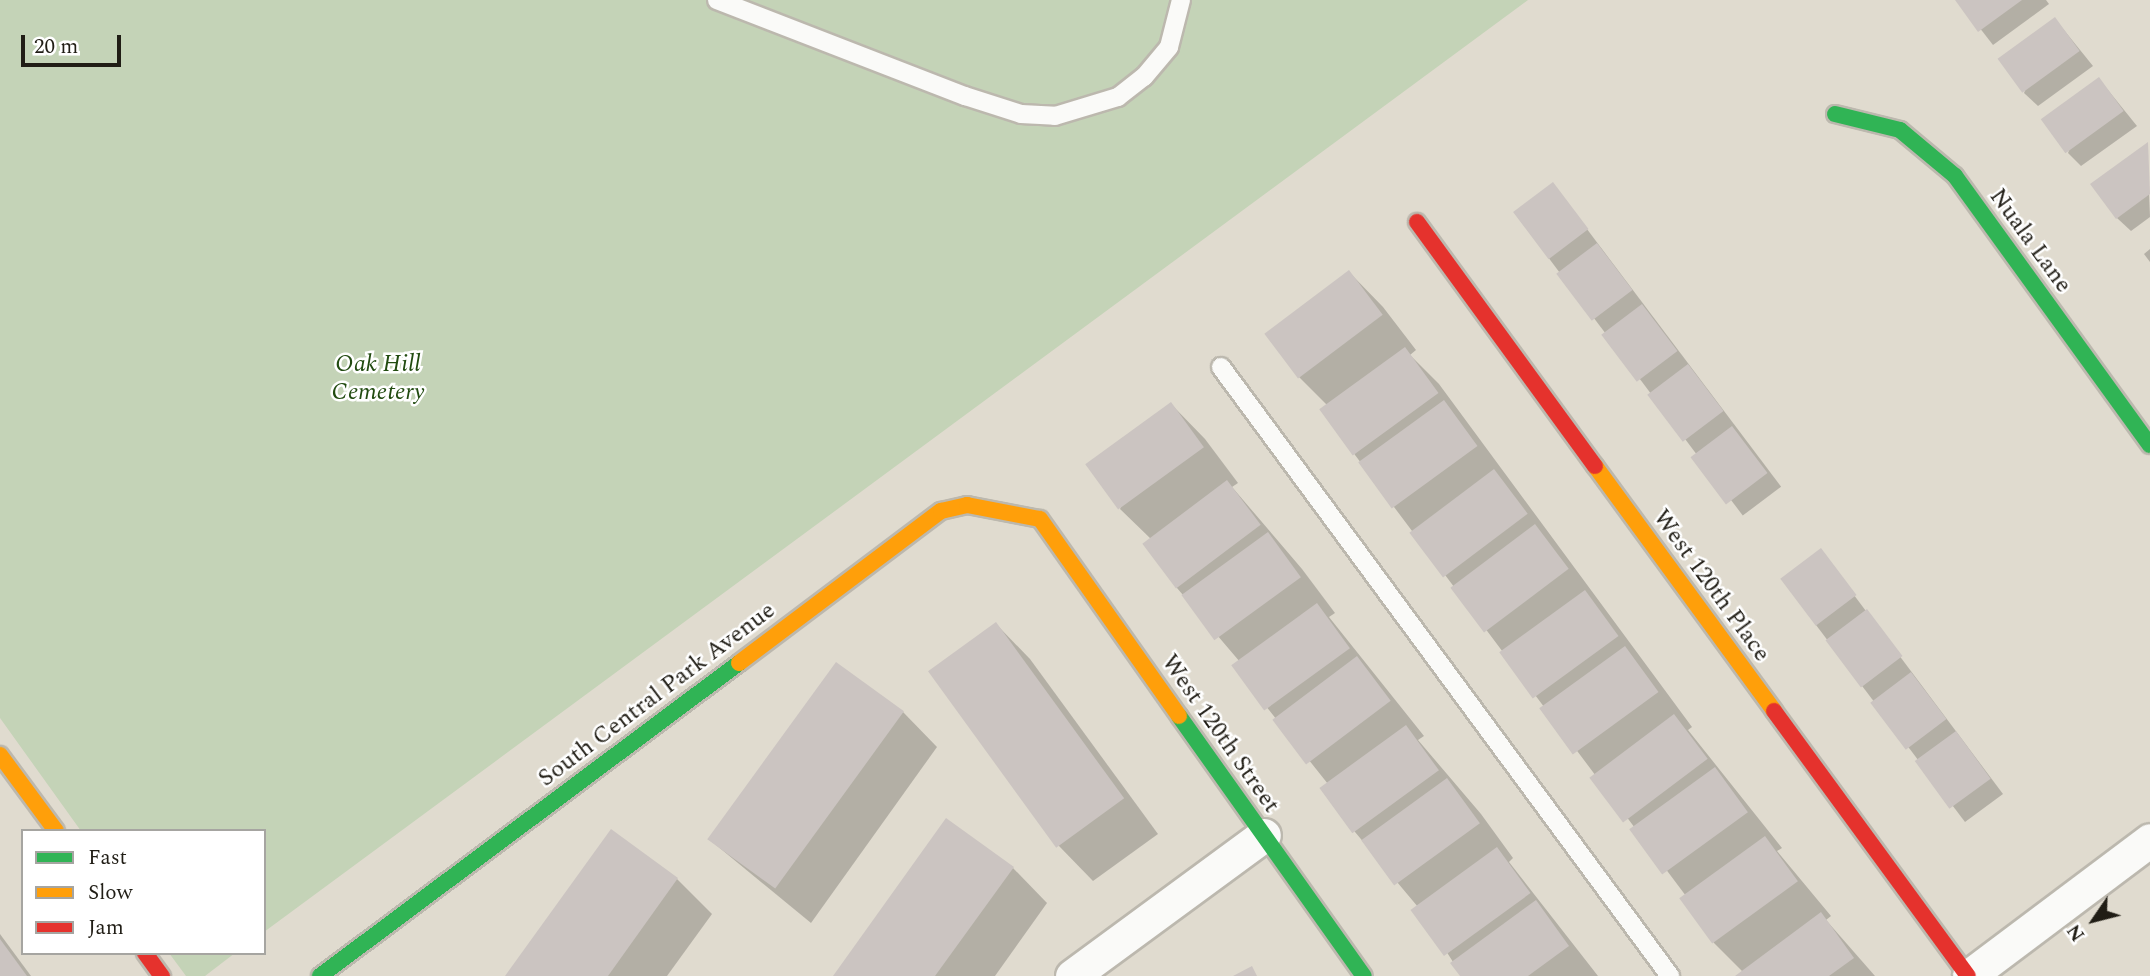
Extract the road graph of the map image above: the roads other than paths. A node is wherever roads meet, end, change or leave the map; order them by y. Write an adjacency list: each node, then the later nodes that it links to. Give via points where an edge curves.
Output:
1 (717, 0): 2 (lane, via 965,96 1021,114 1055,116 1118,97 1143,77 1170,47)
2 (1181, 0)
3 (1835, 114): 6 (street, Nuala Lane, via 1900,130 1955,176)
4 (1417, 222): 18 (street, West 120th Place)
5 (1221, 367): 17 (lane)
6 (2150, 445)
7 (1040, 519): 10 (street, West 120th Street); 14 (street, South Central Park Avenue, via 968,505 941,511)
8 (0, 755): 9 (street)
9 (55, 829)
10 (1264, 835): 15 (street); 16 (street, West 120th Street)
11 (2150, 840): 18 (street)
12 (146, 955): 13 (street)
13 (162, 976)
14 (320, 976)
15 (1072, 976)
16 (1364, 976)
17 (1670, 976)
18 (1969, 976)

